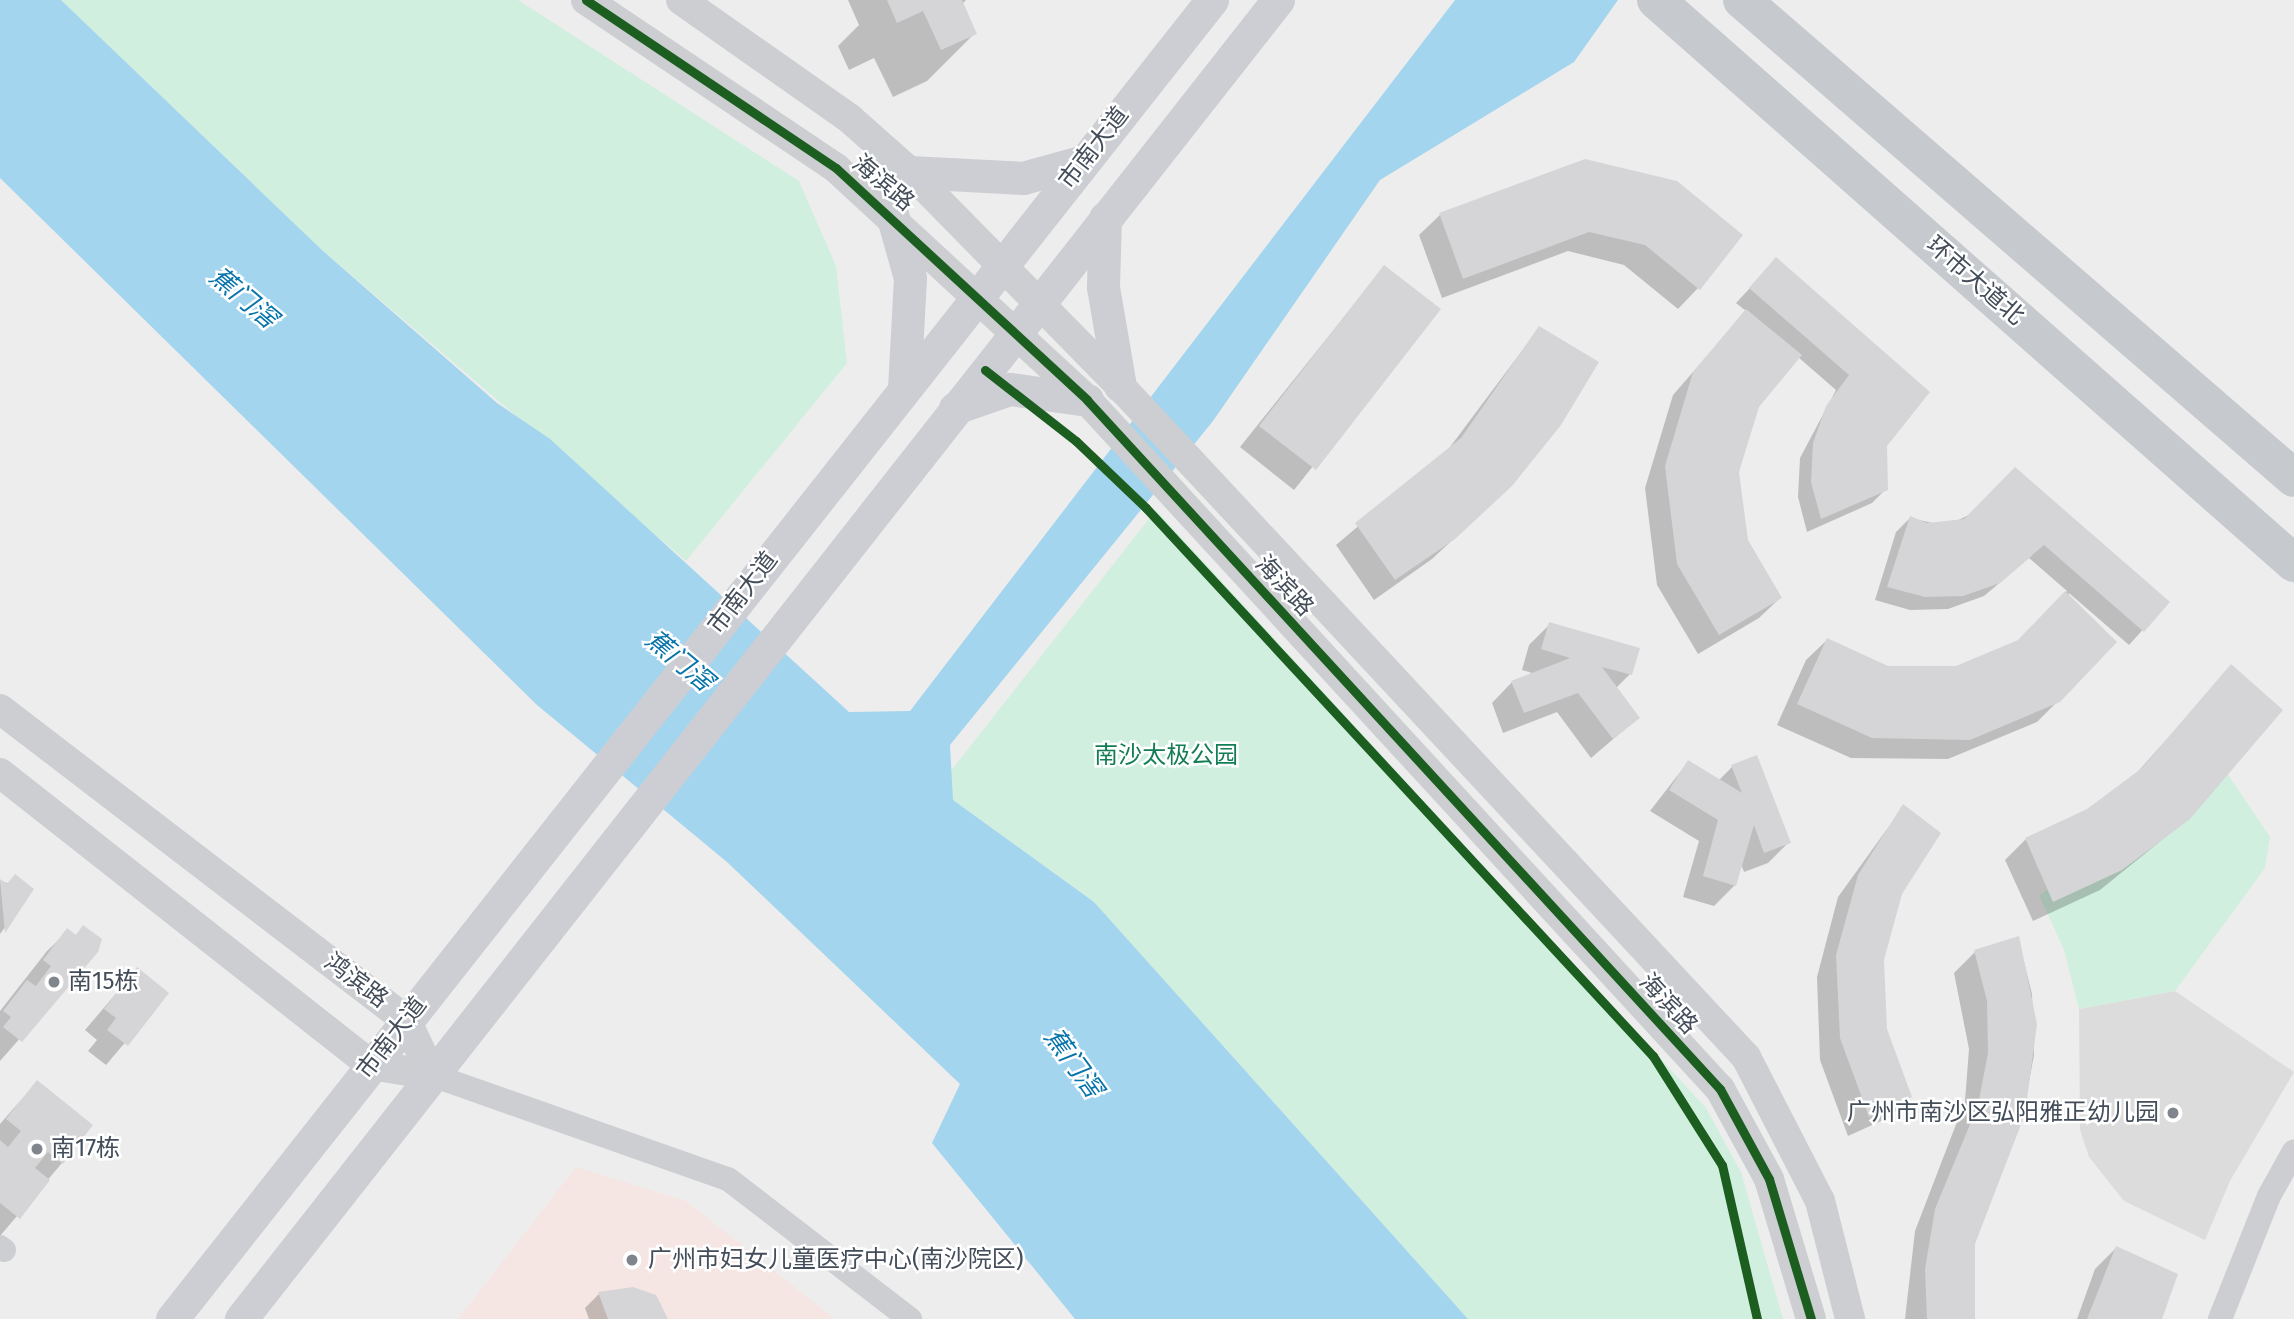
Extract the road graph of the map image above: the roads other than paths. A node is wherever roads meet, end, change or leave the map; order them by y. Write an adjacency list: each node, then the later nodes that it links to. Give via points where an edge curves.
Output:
1 (586, 0): 9 (street, 海滨路, via 836,168)
2 (681, 0): 8 (street, 海滨路, via 849,118)
3 (1212, 0): 7 (main road, 市南大道)
4 (1278, 0): 10 (main road)
5 (1742, 0): 19 (main road)
6 (1661, 4): 20 (main road, 环市大道北)
7 (1084, 161): 8 (main road, via 1023,178); 11 (main road, 市南大道)
8 (910, 172): 11 (street, 海滨路)
9 (892, 214): 12 (street, 海滨路); 16 (main road, via 910,278)
10 (1105, 218): 13 (main road); 15 (main road, via 1103,287)
11 (1002, 266): 12 (main road, 市南大道); 13 (street, 海滨路)
12 (978, 296): 14 (street, 海滨路); 16 (main road, 市南大道)
13 (1038, 303): 14 (main road); 15 (street, 海滨路)
14 (1015, 331): 17 (street, 海滨路); 18 (main road)
15 (1120, 386): 31 (street, 海滨路, via 1746,1057 1820,1201)
16 (904, 390): 23 (main road, 市南大道)
17 (1087, 400): 18 (main road, via 1010,389); 30 (street, 海滨路, via 1720,1088 1769,1180)
18 (955, 408): 25 (main road)
19 (2294, 478)
20 (2294, 563)
21 (0, 709): 23 (street, 鸿滨路)
22 (0, 773): 24 (street)
23 (406, 1020): 24 (main road, 市南大道); 25 (street, 鸿滨路)
24 (372, 1065): 25 (street); 27 (main road, 市南大道)
25 (432, 1075): 28 (main road); 29 (street, via 728,1179)
26 (2294, 1151): 32 (street, via 2269,1196)
27 (172, 1319)
28 (241, 1319)
29 (910, 1319)
30 (1811, 1319)
31 (1850, 1319)
32 (2220, 1319)

